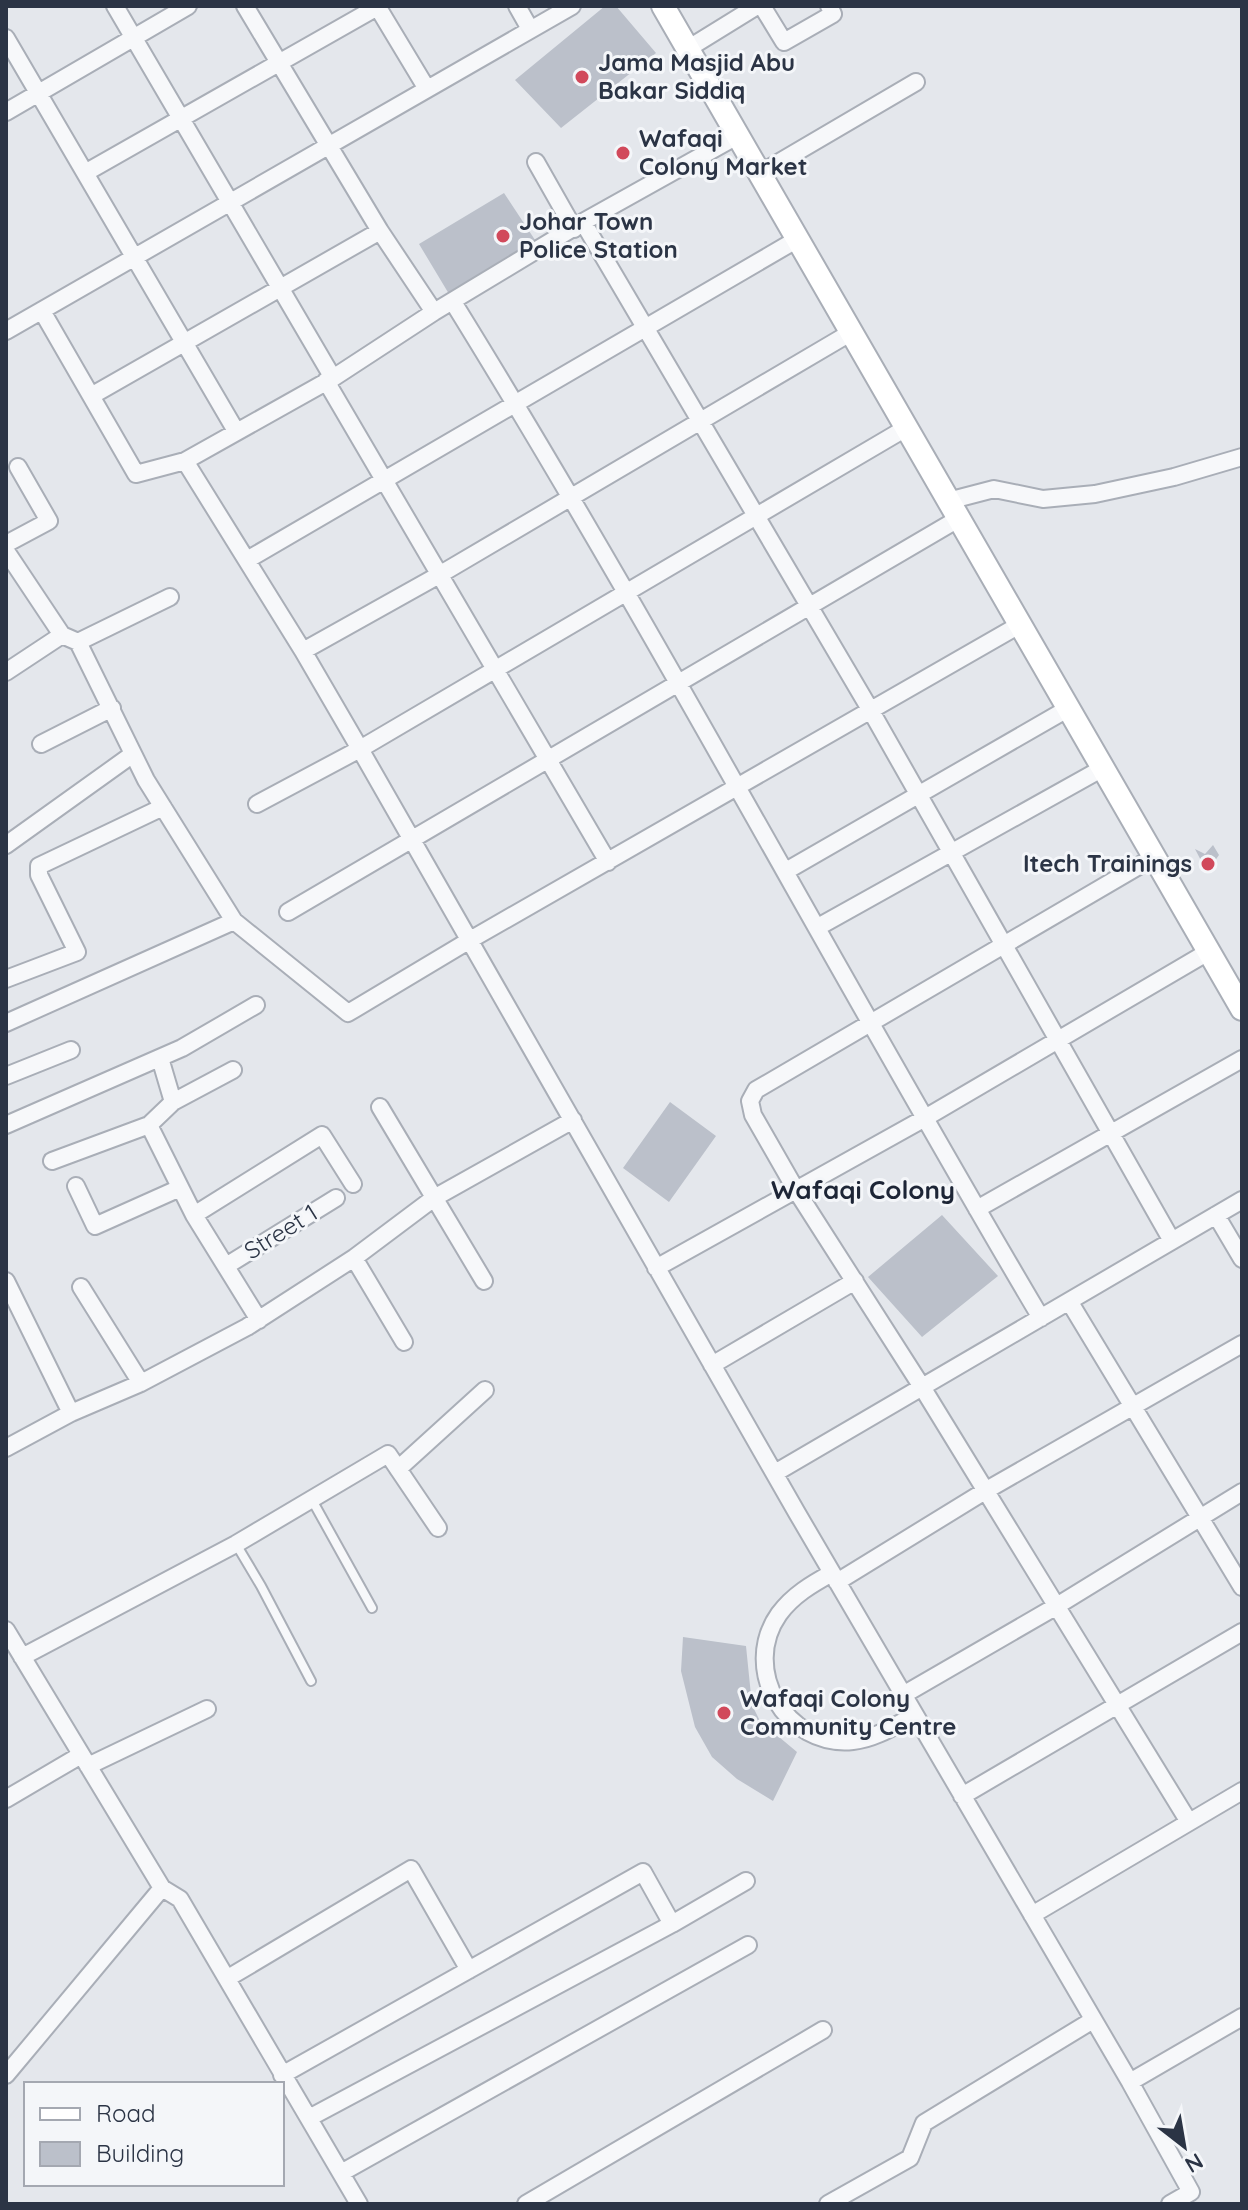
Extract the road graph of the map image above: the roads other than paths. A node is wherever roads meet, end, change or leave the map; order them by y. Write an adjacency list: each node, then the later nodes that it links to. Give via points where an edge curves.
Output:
1 (115, 6): 12 (street)
2 (188, 6): 12 (street)
3 (245, 6): 14 (street)
4 (378, 6): 14 (street); 16 (street)
5 (517, 6): 10 (street)
6 (572, 6): 10 (street)
7 (663, 6): 13 (street)
8 (760, 6): 9 (street, via 784,42 833,14); 13 (street)
9 (829, 6)
10 (530, 29): 16 (street)
11 (6, 38): 17 (street)
12 (134, 38): 17 (street); 19 (street)
13 (689, 48): 20 (street)
14 (278, 61): 19 (street); 21 (street)
15 (916, 82): 24 (street)
16 (427, 89): 21 (street)
17 (38, 93): 18 (street); 23 (street)
18 (6, 112)
19 (180, 119): 23 (street); 25 (street)
20 (737, 136): 24 (street); 26 (street)
21 (328, 145): 25 (street); 27 (street)
22 (536, 162): 26 (street)
23 (85, 173): 29 (street)
24 (759, 174): 28 (street)
25 (228, 202): 29 (street); 30 (street)
26 (579, 226): 31 (street); 34 (street)
27 (380, 231): 30 (street); 33 (street)
28 (796, 240): 34 (street); 36 (street)
29 (133, 257): 32 (street); 37 (street)
30 (281, 288): 37 (street); 38 (street)
31 (453, 302): 33 (street); 40 (street)
32 (42, 311): 35 (street); 39 (street)
33 (434, 312): 38 (street)
34 (644, 328): 40 (street); 41 (street)
35 (6, 331)
36 (850, 333): 41 (street); 42 (street)
37 (183, 343): 39 (street); 43 (street)
38 (330, 379): 43 (street); 47 (street)
39 (91, 396): 45 (street, via 136,474)
40 (516, 403): 47 (street); 48 (street)
41 (699, 421): 48 (street); 50 (street)
42 (906, 428): 49 (street); 50 (street)
43 (236, 431): 45 (street)
44 (1242, 457): 49 (street, via 1095,494 1043,499 994,489)
45 (185, 461): 53 (street)
46 (18, 467): 51 (street, via 49,521)
47 (384, 480): 53 (street); 54 (street)
48 (570, 496): 54 (street); 55 (street)
49 (953, 510): 57 (street); 58 (street)
50 (754, 515): 55 (street); 57 (street)
51 (6, 544)
52 (6, 551): 59 (street)
53 (247, 560): 61 (street)
54 (439, 575): 61 (street); 62 (street)
55 (625, 591): 62 (street); 64 (street)
56 (170, 597): 60 (street)
57 (808, 608): 64 (street); 67 (street)
58 (1021, 624): 66 (street); 67 (street)
59 (62, 635): 60 (street); 63 (street)
60 (78, 642): 65 (street)
61 (303, 651): 69 (street)
62 (495, 669): 69 (street); 71 (street)
63 (6, 672)
64 (679, 684): 71 (street); 73 (street)
65 (112, 708): 68 (street); 70 (street)
66 (1069, 708): 72 (street); 74 (street)
67 (871, 711): 73 (street); 74 (street)
68 (41, 744)
69 (360, 749): 75 (street); 77 (street)
70 (133, 754): 76 (street); 78 (street)
71 (549, 761): 77 (street); 81 (street)
72 (1103, 768): 79 (street); 80 (street)
73 (737, 786): 81 (street); 82 (street)
74 (918, 793): 79 (street); 82 (street)
75 (257, 804)
76 (163, 807): 84 (street); 89 (street, via 39,866 77,952)
77 (410, 840): 83 (street); 86 (street)
78 (6, 845)
79 (951, 852): 85 (street); 87 (street)
80 (1154, 857): 87 (street); 88 (street)
81 (608, 862): 86 (street)
82 (786, 871): 85 (street)
83 (288, 912)
84 (234, 921): 86 (street, via 348,1013); 93 (street)
85 (818, 927): 92 (street)
86 (470, 940): 103 (street)
87 (1004, 943): 92 (street); 94 (street)
88 (1208, 952): 91 (street); 94 (street)
89 (6, 979)
90 (256, 1005): 96 (street)
91 (1242, 1009)
92 (871, 1021): 102 (street); 111 (street, via 756,1090 750,1101)
93 (6, 1023)
94 (1058, 1038): 102 (street); 106 (street)
95 (71, 1050): 99 (street)
96 (160, 1058): 100 (street); 104 (street)
97 (1242, 1059): 106 (street)
98 (233, 1070): 100 (street)
99 (6, 1076)
100 (173, 1102): 105 (street)
101 (380, 1107): 113 (street)
102 (925, 1118): 111 (street); 115 (street)
103 (573, 1120): 113 (street); 122 (street)
104 (6, 1125)
105 (149, 1125): 107 (street); 110 (street)
106 (1112, 1133): 115 (street); 118 (street)
107 (52, 1161)
108 (353, 1184): 116 (street, via 322,1135)
109 (76, 1186): 110 (street, via 95,1226)
110 (180, 1188): 116 (street)
111 (796, 1190): 122 (street); 125 (street)
112 (336, 1198): 121 (street, Street 1)
113 (434, 1198): 119 (street); 124 (street)
114 (1242, 1200): 117 (street)
115 (977, 1209): 128 (street)
116 (194, 1215): 121 (street)
117 (1216, 1215): 118 (street); 120 (street)
118 (1172, 1241): 127 (street)
119 (354, 1258): 129 (street); 130 (street)
120 (1242, 1259)
121 (226, 1266): 129 (street)
122 (656, 1268): 132 (street)
123 (6, 1281): 137 (street)
124 (484, 1281)
125 (855, 1281): 132 (street); 134 (street)
126 (81, 1287): 133 (street)
127 (1069, 1301): 128 (street); 136 (street)
128 (1041, 1318): 134 (street)
129 (259, 1320): 133 (street)
130 (404, 1342)
131 (1242, 1344): 136 (street)
132 (712, 1365): 140 (street)
133 (141, 1383): 137 (street)
134 (922, 1387): 140 (street); 141 (street)
135 (485, 1390): 139 (street)
136 (1133, 1407): 141 (street); 144 (street)
137 (71, 1413): 138 (street)
138 (6, 1448)
139 (398, 1469): 143 (street, via 388,1454); 145 (street)
140 (775, 1473): 147 (street)
141 (985, 1491): 147 (street); 149 (street)
142 (1242, 1492): 144 (street)
143 (311, 1499): 146 (street); 150 (lane)
144 (1200, 1518): 148 (street); 149 (street)
145 (438, 1528)
146 (236, 1544): 153 (street); 154 (lane)
147 (834, 1577): 155 (street); 158 (street, via 798,1593 777,1616 766,1645 767,1681 779,1710 802,1730 830,1741 855,1741)
148 (1242, 1587)
149 (1055, 1607): 155 (street); 156 (street)
150 (372, 1608)
151 (6, 1630): 153 (street)
152 (1242, 1632): 156 (street)
153 (22, 1657): 159 (street)
154 (311, 1681)
155 (903, 1695): 158 (street)
156 (1116, 1705): 161 (street); 163 (street)
157 (207, 1709): 159 (street)
158 (915, 1715): 161 (street)
159 (85, 1760): 162 (street); 165 (street)
160 (1242, 1791): 163 (street)
161 (962, 1796): 166 (street)
162 (6, 1799)
163 (1189, 1822): 166 (street)
164 (746, 1881): 167 (street)
165 (162, 1888): 170 (street, via 180,1899); 174 (street)
166 (1032, 1915): 172 (street)
167 (672, 1924): 169 (street, via 643,1872); 177 (street)
168 (748, 1945): 178 (street)
169 (469, 1970): 170 (street, via 411,1869); 175 (street)
170 (228, 1978): 175 (street)
171 (1242, 2017): 176 (street)
172 (1093, 2020): 176 (street); 181 (street, via 924,2123 910,2158)
173 (823, 2030): 180 (street)
174 (6, 2075)
175 (282, 2075): 177 (street)
176 (1130, 2082): 182 (street, via 1191,2192)
177 (309, 2118): 178 (street)
178 (341, 2173): 179 (street)
179 (359, 2204)
180 (526, 2204)
181 (828, 2204)
182 (1170, 2204)

